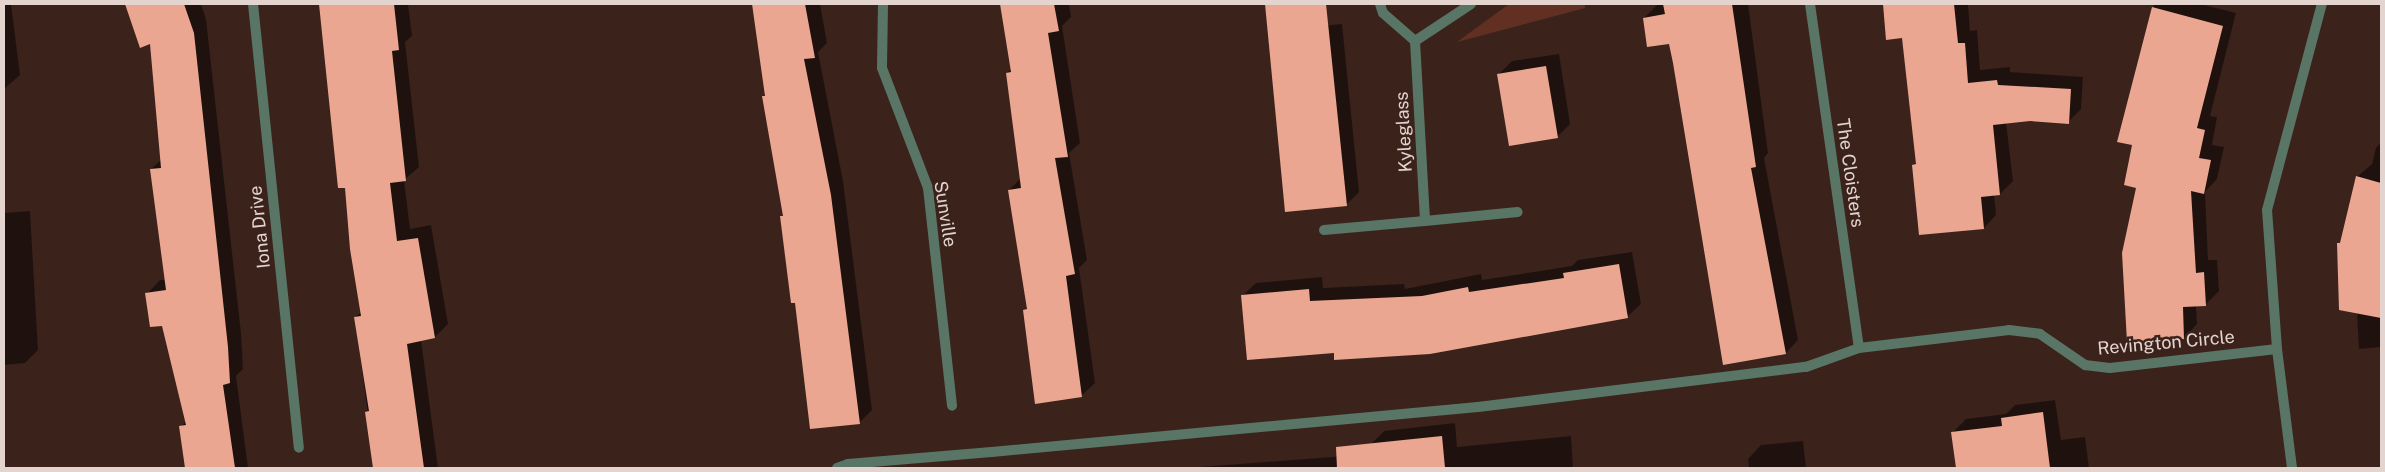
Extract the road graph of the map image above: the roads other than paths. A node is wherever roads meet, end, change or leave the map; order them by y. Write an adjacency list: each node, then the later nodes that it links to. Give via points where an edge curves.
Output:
1 (253, 4): 14 (street, Iona Drive)
2 (882, 4): 13 (street, Sunville, via 882,68 928,188)
3 (1380, 4): 7 (street, via 1383,13)
4 (1471, 4): 7 (street)
5 (1810, 4): 11 (street, The Cloisters)
6 (2322, 4): 12 (street, via 2266,210)
7 (1415, 41): 9 (street, Kyleglass)
8 (1518, 212): 9 (street)
9 (1425, 221): 10 (street)
10 (1324, 230)
11 (1859, 348): 12 (street, Revington Circle, via 2008,330 2040,334 2085,365 2110,368); 15 (street, Revington Circle, via 1806,367 1487,406 848,464)
12 (2277, 349): 16 (street)
13 (952, 406)
14 (299, 448)
15 (837, 468)
16 (2292, 468)

